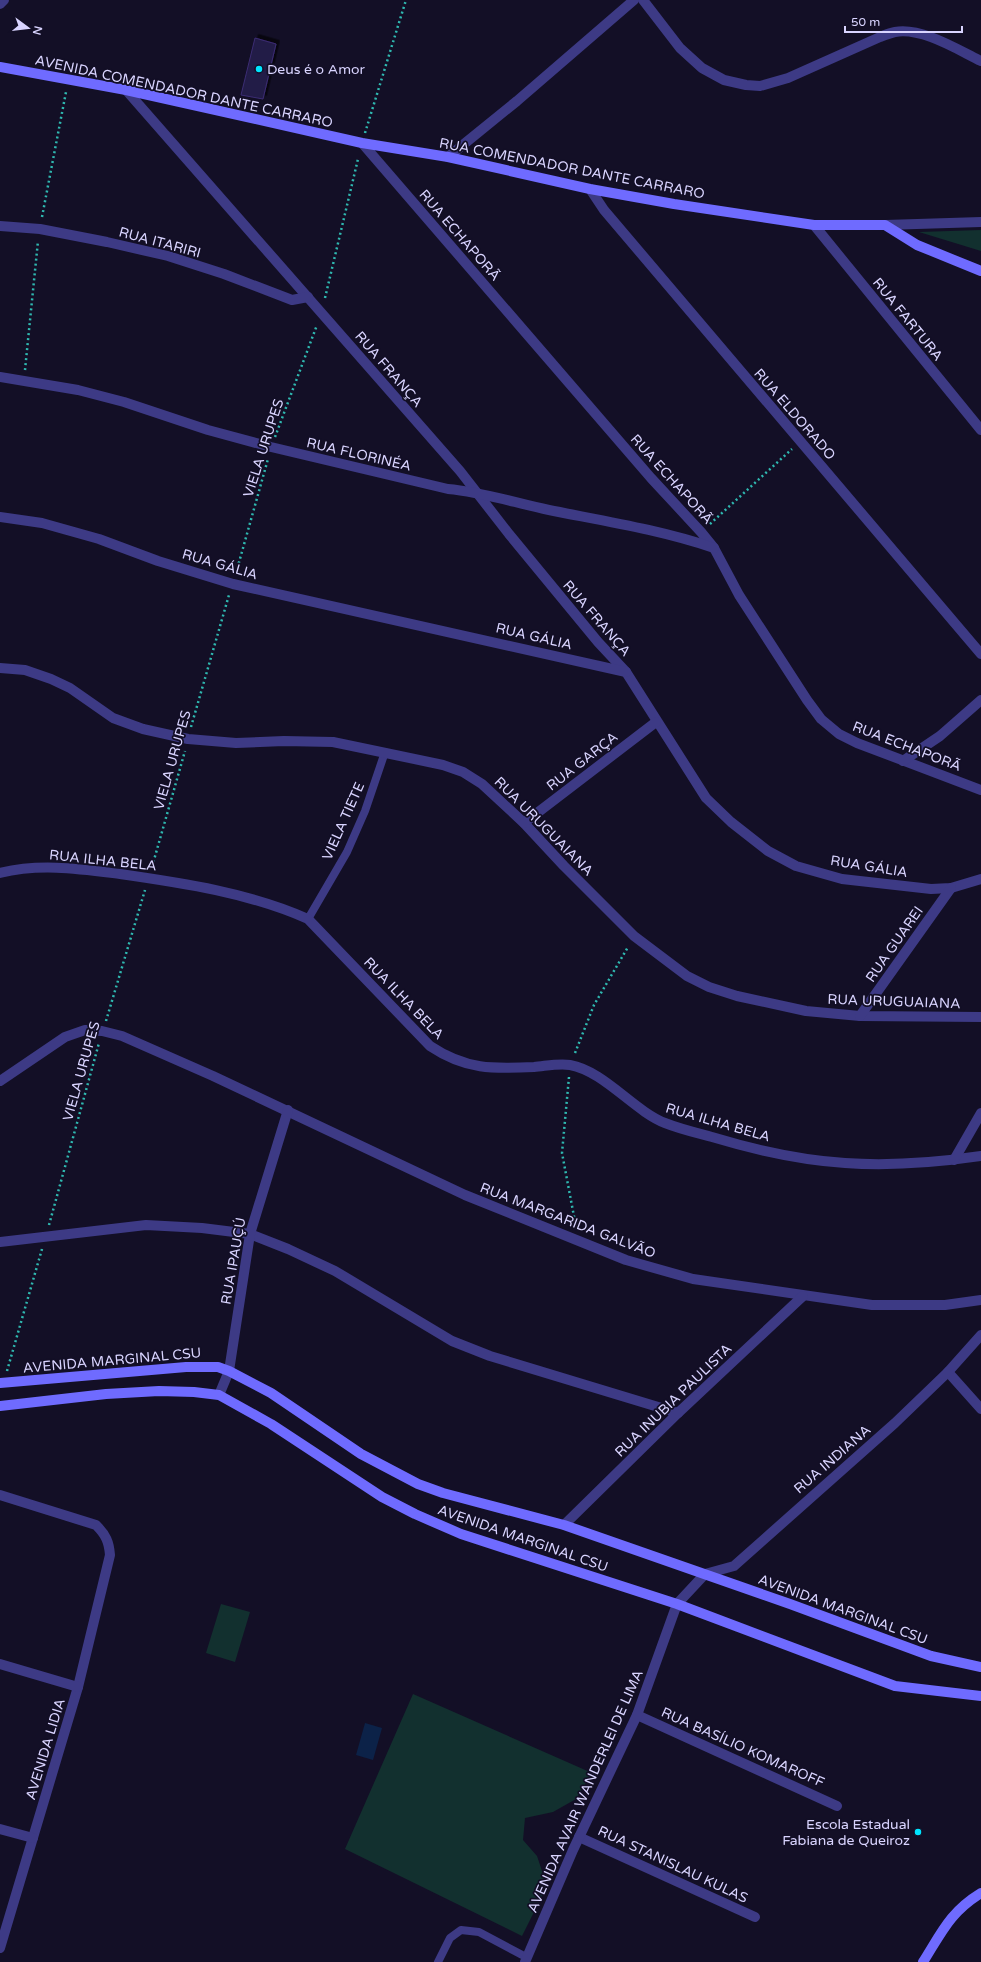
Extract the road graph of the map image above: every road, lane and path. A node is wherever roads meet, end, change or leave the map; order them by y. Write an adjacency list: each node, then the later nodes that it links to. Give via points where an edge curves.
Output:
1 (4, 0): 5 (street)
2 (406, 0): 9 (path, VIELA URUPES)
3 (634, 0): 10 (street)
4 (643, 0): 6 (street, via 680,48 702,68 724,80 746,85 760,86 788,78 896,32 915,33 936,39)
5 (0, 4)
6 (981, 61)
7 (0, 67): 8 (main road, AVENIDA COMENDADOR DANTE CARRARO)
8 (126, 90): 9 (main road, AVENIDA COMENDADOR DANTE CARRARO); 17 (street, RUA FRANÇA)
9 (362, 143): 10 (main road, RUA COMENDADOR DANTE CARRARO); 18 (path, VIELA URUPES); 25 (street, RUA ECHAPORÃ, via 646,472)
10 (448, 157): 11 (main road, RUA COMENDADOR DANTE CARRARO)
11 (590, 189): 13 (main road, RUA COMENDADOR DANTE CARRARO); 21 (street, RUA ELDORADO, via 604,210)
12 (981, 222): 14 (street)
13 (814, 225): 14 (main road, RUA COMENDADOR DANTE CARRARO); 20 (street, RUA FARTURA)
14 (885, 225): 16 (main road, via 917,245)
15 (0, 226): 17 (street, RUA ITARIRI, via 40,229 168,256 292,300)
16 (981, 271)
17 (308, 297): 18 (street, RUA FRANÇA)
18 (322, 313): 22 (path, VIELA URUPES); 23 (street, RUA FRANÇA)
19 (0, 377): 22 (street, RUA FLORINÉA, via 78,390)
20 (981, 430)
21 (799, 442): 25 (path); 28 (street, RUA ELDORADO)
22 (271, 447): 23 (street, RUA FLORINÉA, via 448,489); 27 (path, VIELA URUPES)
23 (476, 492): 26 (street, RUA FLORINÉA, via 524,505 682,537); 30 (street, RUA FRANÇA, via 508,534)
24 (0, 517): 27 (street, RUA GÁLIA, via 42,522)
25 (701, 532): 26 (street, RUA ECHAPORÃ)
26 (714, 548): 35 (street, RUA ECHAPORÃ, via 738,595 821,719 845,737)
27 (233, 584): 30 (street, RUA GÁLIA); 33 (path, VIELA URUPES)
28 (981, 654)
29 (0, 668): 33 (street, RUA URUGUAIANA, via 25,670 51,679 70,688 113,718 143,729)
30 (626, 672): 32 (street, RUA GÁLIA, via 647,703)
31 (981, 700): 35 (street, via 940,736)
32 (656, 722): 37 (street, RUA GARÇA); 41 (street, RUA GÁLIA, via 706,798 730,822 768,851 796,866 842,879 931,889)
33 (188, 739): 34 (street, RUA URUGUAIANA, via 236,743 333,742); 39 (path, VIELA URUPES)
34 (385, 752): 37 (street, RUA URUGUAIANA, via 463,772 482,784); 42 (lane, VIELA TIETE, via 347,852)
35 (903, 761): 36 (street, RUA ECHAPORÃ)
36 (981, 790)
37 (524, 823): 43 (street, RUA URUGUAIANA)
38 (0, 873): 39 (street, RUA ILHA BELA, via 19,868 62,867)
39 (149, 878): 42 (street, RUA ILHA BELA, via 252,900); 46 (path, VIELA URUPES)
40 (981, 879): 41 (street, RUA GÁLIA)
41 (951, 888): 44 (street, RUA GUAREI)
42 (308, 919): 47 (street, RUA ILHA BELA, via 430,1046 442,1054 464,1063 492,1069)
43 (634, 936): 44 (street, RUA URUGUAIANA, via 687,976 709,987 737,996 806,1011); 47 (path, via 594,1006)
44 (860, 1016): 45 (street, RUA URUGUAIANA)
45 (981, 1017)
46 (102, 1031): 48 (street, RUA MARGARIDA GALVÃO, via 85,1030 65,1037); 49 (street, RUA MARGARIDA GALVÃO, via 122,1036); 54 (path, VIELA URUPES)
47 (570, 1065): 52 (street, RUA ILHA BELA, via 597,1077 649,1115 666,1124 757,1150 850,1163); 55 (path, via 562,1153)
48 (0, 1082)
49 (288, 1110): 53 (street, RUA IPAUÇÚ); 55 (street, RUA MARGARIDA GALVÃO, via 465,1195)
50 (981, 1113): 52 (street)
51 (981, 1156): 52 (street, RUA ILHA BELA)
52 (954, 1160)
53 (250, 1234): 54 (street, via 146,1225); 60 (street, RUA IPAUÇÚ); 66 (street, via 335,1271 452,1341 490,1356)
54 (46, 1237): 56 (street); 62 (path, VIELA URUPES)
55 (579, 1241): 57 (street, RUA MARGARIDA GALVÃO, via 626,1260 693,1279)
56 (0, 1242)
57 (803, 1296): 58 (street, RUA MARGARIDA GALVÃO, via 872,1305 944,1305); 66 (street, RUA INUBIA PAULISTA)
58 (981, 1300)
59 (981, 1335): 61 (street, RUA INDIANA)
60 (229, 1370): 62 (main road, AVENIDA MARGINAL CSU, via 206,1366 186,1367); 63 (street, RUA IPAUÇÚ); 68 (main road, AVENIDA MARGINAL CSU, via 271,1393 361,1454 418,1484)
61 (948, 1372): 65 (street); 69 (street, RUA INDIANA, via 734,1566)
62 (2, 1383)
63 (219, 1395): 64 (main road, AVENIDA MARGINAL CSU, via 160,1391 106,1394); 70 (main road, AVENIDA MARGINAL CSU, via 271,1424 357,1482 415,1514 461,1534)
64 (0, 1406)
65 (981, 1409)
66 (678, 1413): 68 (street, RUA INUBIA PAULISTA)
67 (0, 1495): 73 (street, AVENIDA LIDIA, via 96,1525 104,1533 109,1544 110,1555)
68 (564, 1525): 69 (main road, AVENIDA MARGINAL CSU)
69 (705, 1574): 70 (street, AVENIDA AVAIR WANDERLEI DE LIMA); 72 (main road, AVENIDA MARGINAL CSU, via 931,1656)
70 (677, 1604): 74 (main road, AVENIDA MARGINAL CSU, via 895,1686); 75 (street, AVENIDA AVAIR WANDERLEI DE LIMA)
71 (0, 1664): 73 (street)
72 (980, 1670)
73 (78, 1686): 79 (street, AVENIDA LIDIA)
74 (981, 1696)
75 (637, 1715): 76 (street, RUA BASÍLIO KOMAROFF); 78 (street, AVENIDA AVAIR WANDERLEI DE LIMA)
76 (837, 1806)
77 (0, 1829): 79 (street)
78 (579, 1836): 81 (street, RUA STANISLAU KULAS); 83 (street, AVENIDA AVAIR WANDERLEI DE LIMA)
79 (33, 1838): 82 (street, AVENIDA LIDIA)
80 (981, 1893): 85 (main road, via 968,1901 950,1919)
81 (755, 1917)
82 (0, 1948)
83 (525, 1960): 84 (lane, via 479,1932 461,1930 450,1938)
84 (438, 1962)
85 (923, 1962)

